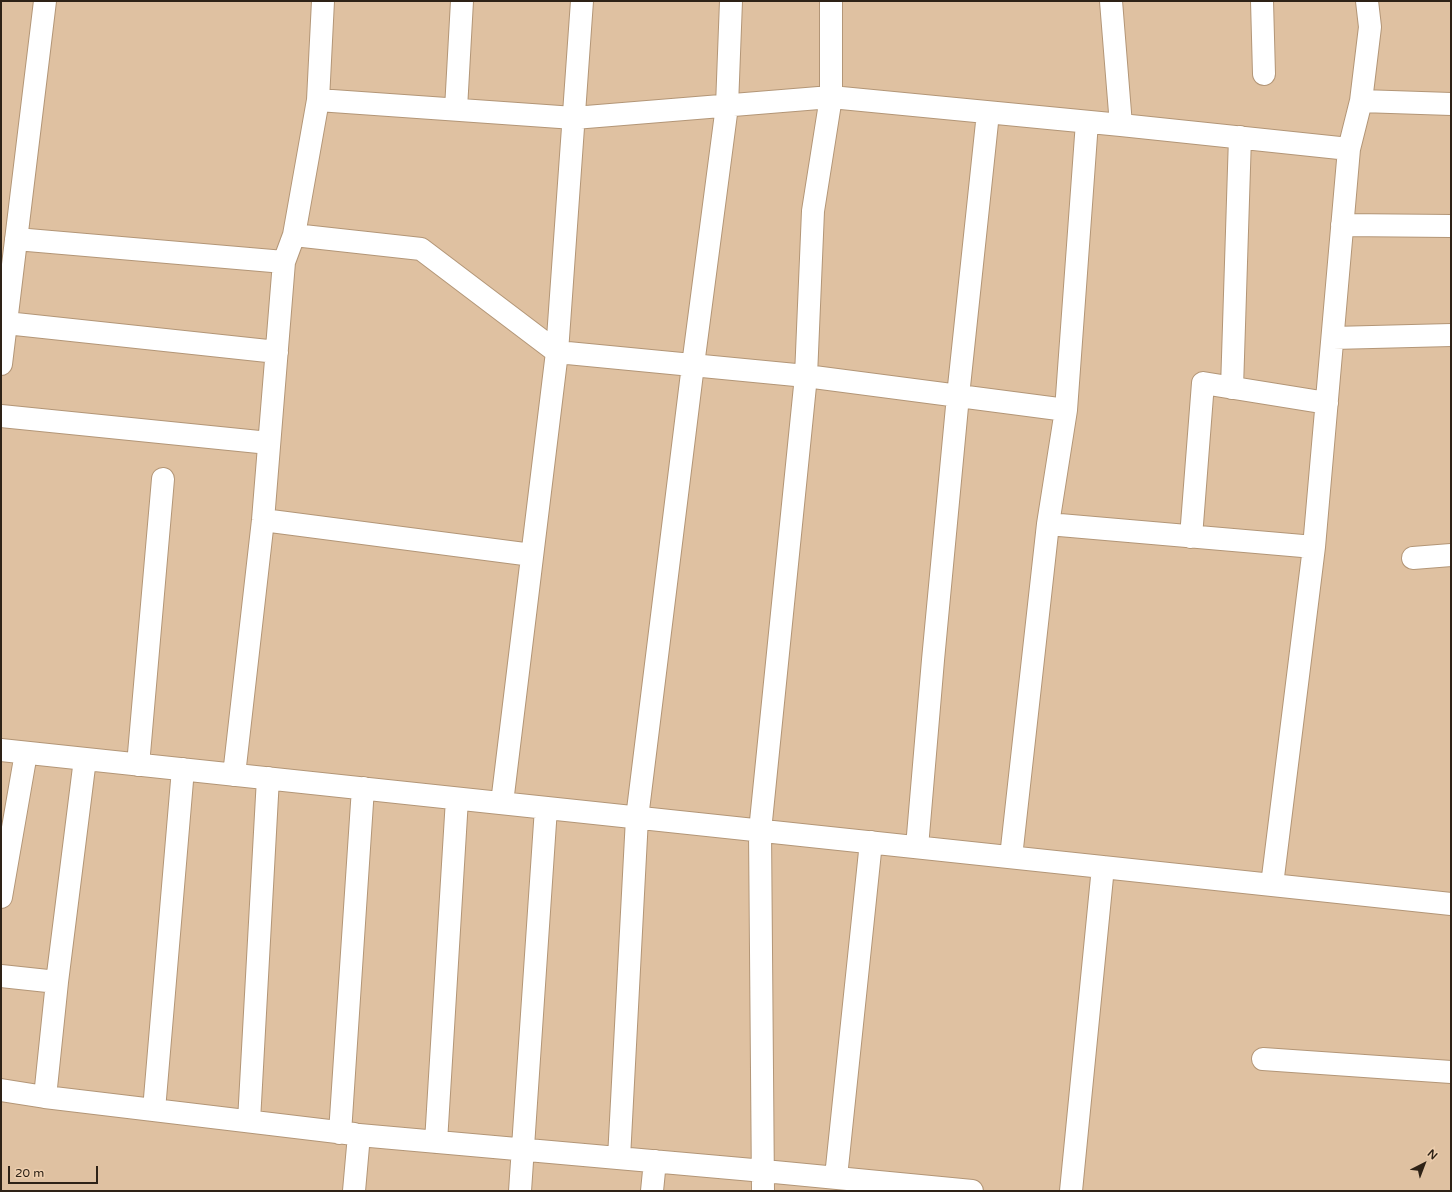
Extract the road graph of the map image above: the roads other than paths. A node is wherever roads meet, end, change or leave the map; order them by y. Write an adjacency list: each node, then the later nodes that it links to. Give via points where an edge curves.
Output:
1 (45, 1): 26 (street)
2 (323, 1): 12 (street)
3 (462, 1): 16 (street)
4 (582, 1): 18 (street)
5 (731, 1): 15 (street)
6 (831, 1): 11 (street)
7 (1111, 1): 20 (street)
8 (1262, 1): 10 (street)
9 (1367, 1): 13 (street, via 1370,27)
10 (1264, 74)
11 (831, 97): 15 (street); 17 (street); 35 (street, via 813,211)
12 (318, 100): 16 (street); 25 (street)
13 (1361, 101): 14 (street); 22 (street)
14 (1451, 104)
15 (727, 106): 18 (street); 34 (street)
16 (456, 109): 18 (street)
17 (988, 113): 19 (street); 37 (street)
18 (574, 118): 32 (street)
19 (1087, 122): 20 (street); 39 (street)
20 (1121, 125): 21 (street)
21 (1240, 137): 22 (street); 36 (street)
22 (1349, 149): 23 (street)
23 (1342, 225): 24 (street); 30 (street)
24 (1451, 226)
25 (294, 235): 27 (street); 32 (street, via 421,249)
26 (16, 239): 27 (street); 28 (street)
27 (284, 262): 31 (street)
28 (6, 324): 31 (street); 33 (street)
29 (1451, 335): 30 (street)
30 (1333, 338): 38 (street)
31 (276, 352): 41 (street)
32 (557, 352): 34 (street); 47 (street)
33 (1, 364)
34 (693, 365): 35 (street); 61 (street)
35 (806, 376): 37 (street); 62 (street)
36 (1232, 388): 38 (street); 45 (street, via 1203,383)
37 (958, 396): 39 (street); 64 (street)
38 (1327, 403): 46 (street)
39 (1066, 410): 44 (street)
40 (1, 416): 41 (street)
41 (269, 443): 43 (street)
42 (163, 479): 53 (street)
43 (263, 520): 47 (street); 55 (street)
44 (1048, 524): 45 (street); 65 (street)
45 (1191, 537): 46 (street)
46 (1314, 547): 67 (street)
47 (532, 555): 59 (street)
48 (1451, 555): 49 (street)
49 (1412, 558)
50 (1, 750): 51 (street)
51 (26, 753): 52 (street); 68 (street)
52 (85, 760): 53 (street); 71 (street)
53 (138, 765): 54 (street)
54 (183, 769): 55 (street); 76 (street)
55 (234, 775): 56 (street)
56 (268, 778): 57 (street); 77 (street)
57 (363, 788): 58 (street); 78 (street)
58 (457, 799): 59 (street); 79 (street)
59 (502, 804): 60 (street)
60 (546, 808): 61 (street); 80 (street)
61 (637, 818): 62 (street); 81 (street)
62 (760, 831): 63 (street); 84 (street)
63 (871, 842): 64 (street); 83 (street)
64 (917, 847): 65 (street)
65 (1011, 857): 66 (street)
66 (1103, 867): 67 (street); 90 (street)
67 (1272, 885): 69 (street)
68 (1, 897)
69 (1451, 904)
70 (1, 976): 71 (street)
71 (57, 982): 75 (street)
72 (1263, 1059): 73 (street)
73 (1451, 1072)
74 (1, 1090): 75 (street)
75 (45, 1096): 76 (street)
76 (154, 1110): 77 (street)
77 (249, 1121): 78 (street)
78 (350, 1134): 79 (street); 86 (street)
79 (436, 1142): 80 (street)
80 (524, 1149): 81 (street); 87 (street)
81 (619, 1158): 82 (street)
82 (655, 1161): 84 (street); 88 (street)
83 (836, 1177): 84 (street); 85 (street)
84 (764, 1181)
85 (905, 1188): 89 (street)
86 (354, 1191)
87 (520, 1191)
88 (652, 1191)
89 (972, 1191)
90 (1071, 1191)

